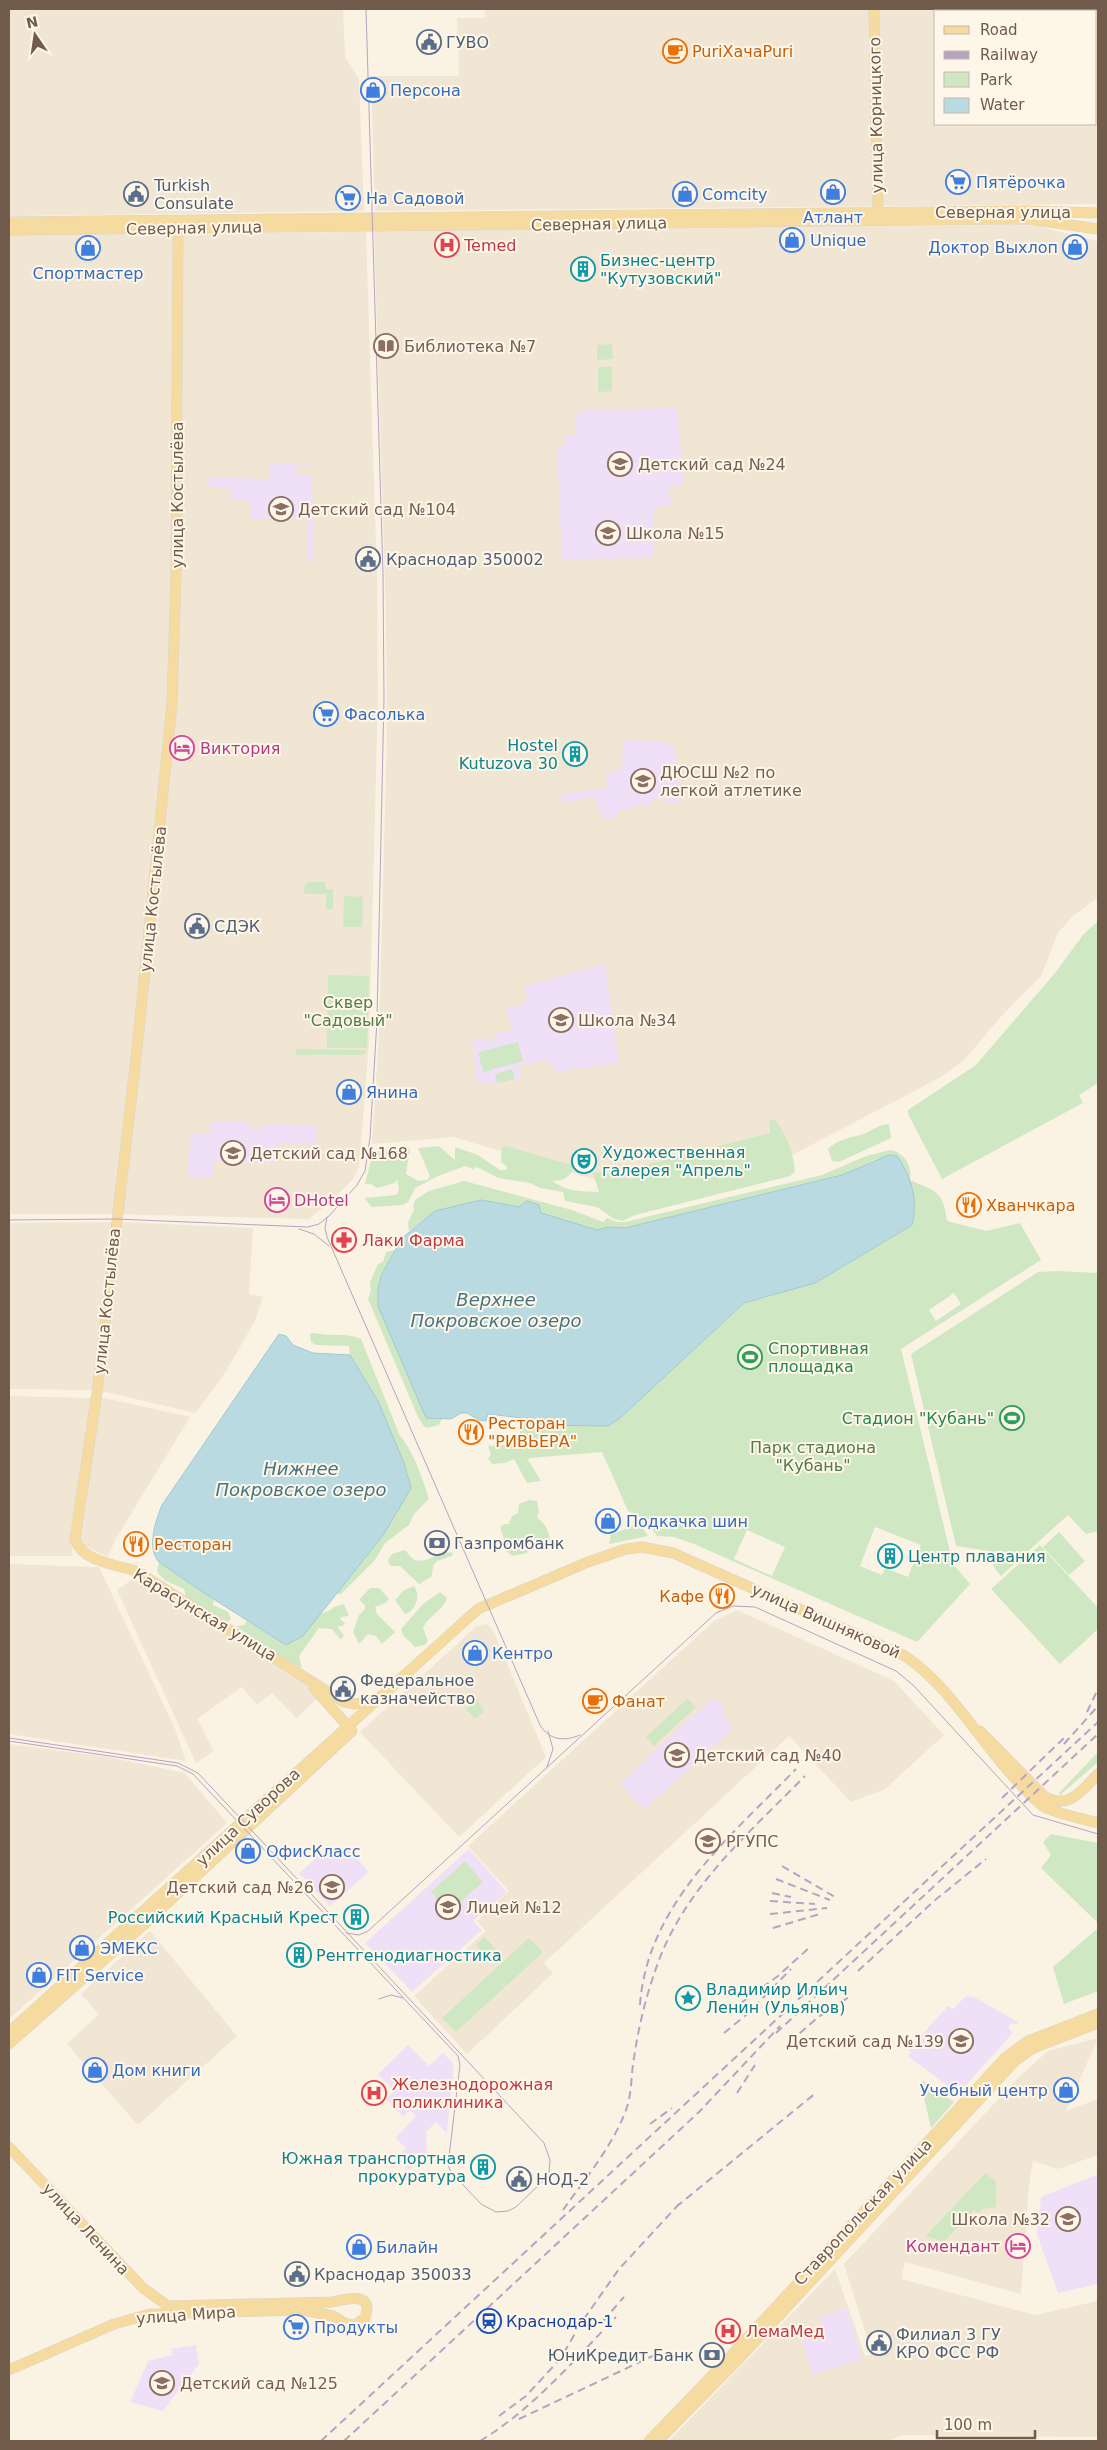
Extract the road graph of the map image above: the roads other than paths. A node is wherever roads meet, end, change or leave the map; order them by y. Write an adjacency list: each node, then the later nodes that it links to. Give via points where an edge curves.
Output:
1 (874, 9): 3 (main road, улица Корницкого)
2 (1098, 213): 3 (main road, Северная улица, via 1028,211)
3 (878, 216): 5 (main road, Северная улица); 6 (main road, Северная улица, via 1028,219)
4 (9, 222): 5 (main road, Северная улица)
5 (178, 224): 7 (main road, Северная улица); 9 (main road, улица Костылёва, via 172,704 135,1068 97,1393 75,1539 80,1549)
6 (1098, 229)
7 (9, 230)
8 (642, 1547): 11 (main road, улица Суворова, via 606,1555 478,1609); 12 (main road, улица Вишняковой, via 673,1553 905,1656 920,1667)
9 (100, 1560): 10 (main road, Карасунская улица, via 136,1571)
10 (306, 1677): 11 (main road, Карасунская улица, via 344,1702); 13 (main road, Карасунская улица)
11 (375, 1701): 13 (main road, улица Суворова)
12 (972, 1724): 14 (main road, via 1045,1797 1056,1803 1070,1800); 15 (main road, улица Вишняковой, via 985,1745 1038,1802 1056,1811)
13 (350, 1728): 18 (main road, улица Суворова); 19 (main road, улица Суворова, via 148,1921)
14 (1098, 1774)
15 (1098, 1823)
16 (1098, 2014): 25 (main road, Ставропольская улица, via 1028,2041 1006,2058)
17 (1098, 2023): 26 (main road, Ставропольская улица, via 1033,2048 1015,2061)
18 (9, 2032)
19 (9, 2044)
20 (9, 2147): 22 (main road, улица Ленина, via 143,2288)
21 (345, 2300): 22 (main road, улица Мира); 23 (main road, via 338,2310); 23 (main road, via 358,2298 365,2304 367,2314 359,2324)
22 (168, 2306)
23 (342, 2321): 24 (main road, улица Мира, via 302,2310 150,2314 114,2324)
24 (9, 2370)
25 (649, 2441)
26 (658, 2441)

